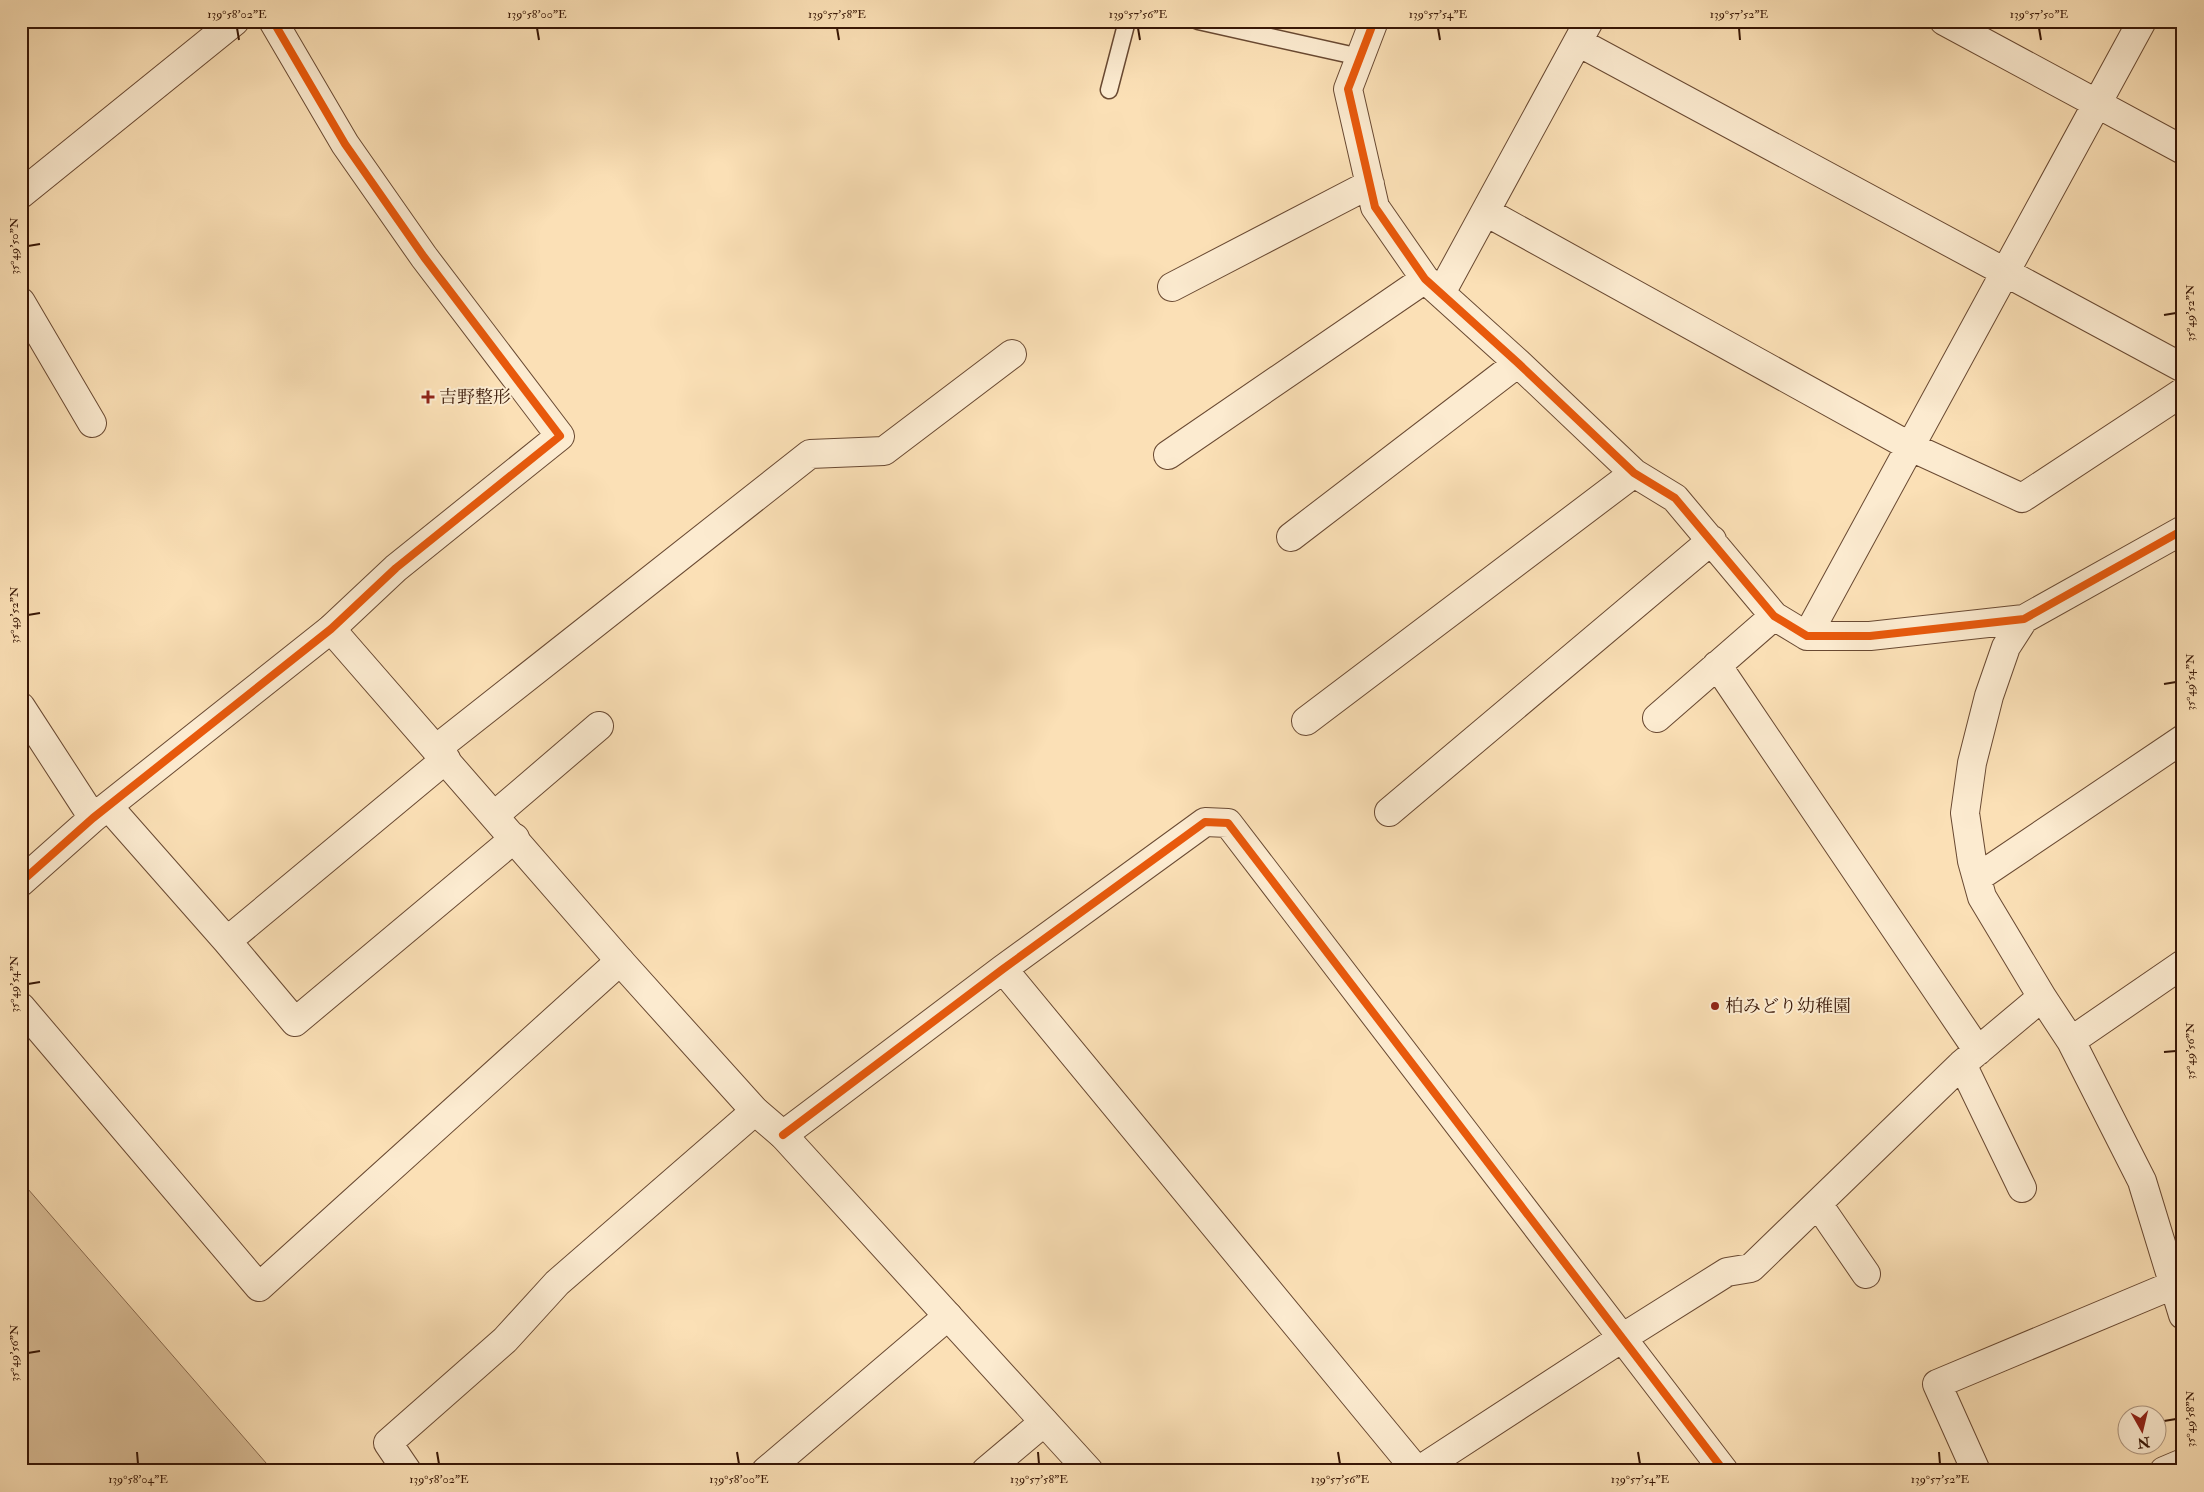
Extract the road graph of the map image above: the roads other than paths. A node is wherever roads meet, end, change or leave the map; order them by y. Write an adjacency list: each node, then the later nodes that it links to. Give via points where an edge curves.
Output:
1 (235, 21): 14 (street)
2 (273, 21): 33 (street, via 345,144 424,256 560,436 396,568)
3 (1127, 21): 10 (lane)
4 (1198, 21): 9 (lane)
5 (1374, 21): 9 (street)
6 (1944, 21): 11 (street)
7 (2142, 21): 11 (street)
8 (1583, 32): 15 (street); 16 (street)
9 (1360, 57): 13 (street, via 1348,89)
10 (1109, 90)
11 (2098, 104): 12 (street); 16 (street)
12 (2183, 150)
13 (1370, 184): 17 (street, via 1375,207); 18 (street)
14 (21, 194)
15 (1486, 212): 17 (street); 25 (street)
16 (2006, 272): 22 (street); 25 (street)
17 (1433, 286): 21 (street); 26 (street)
18 (1172, 288)
19 (21, 302): 24 (street)
20 (1012, 354): 41 (street, via 884,451 810,454)
21 (1518, 363): 27 (street); 29 (street)
22 (2183, 368)
23 (2183, 392): 25 (street, via 2022,498)
24 (92, 423)
25 (1911, 446): 34 (street)
26 (1168, 455)
27 (1634, 473): 30 (street, via 1675,498); 38 (street)
28 (2183, 530): 32 (street)
29 (1291, 537)
30 (1712, 540): 31 (street); 43 (street)
31 (1774, 616): 34 (street); 35 (street)
32 (2024, 619): 34 (street, via 1870,636); 46 (street, via 2006,647 1989,696 1972,763 1965,813)
33 (331, 629): 41 (street); 42 (street)
34 (1808, 636)
35 (1718, 665): 37 (street); 55 (street)
36 (21, 707): 42 (street)
37 (1658, 718)
38 (1306, 721)
39 (600, 726): 44 (street)
40 (2183, 739): 46 (street)
41 (441, 754): 44 (street); 48 (street)
42 (101, 812): 47 (street); 48 (street)
43 (1390, 812)
44 (495, 815): 45 (street)
45 (515, 838): 48 (street, via 294,1022); 49 (street)
46 (1977, 878): 52 (street, via 1982,897)
47 (21, 882)
48 (227, 941)
49 (620, 960): 53 (street, via 259,1287); 56 (street)
50 (2183, 964): 54 (street)
51 (1003, 969): 57 (street); 64 (street, via 1205,822 1228,823); 71 (street)
52 (2042, 997): 54 (street); 55 (street)
53 (21, 1007)
54 (2071, 1041): 61 (street, via 2142,1181)
55 (1970, 1057): 58 (street); 59 (street)
56 (755, 1111): 57 (street); 67 (street, via 557,1283 505,1340 388,1443)
57 (784, 1135): 63 (street)
58 (2022, 1188)
59 (1818, 1204): 60 (street); 64 (street, via 1751,1268 1727,1272)
60 (1866, 1274)
61 (2173, 1285): 62 (street); 73 (street, via 1937,1384)
62 (2183, 1315)
63 (948, 1316): 65 (street); 68 (street)
64 (1622, 1338): 71 (street); 72 (street)
65 (1044, 1422): 69 (street); 70 (street)
66 (2183, 1463): 74 (street)
67 (407, 1471)
68 (766, 1471)
69 (986, 1471)
70 (1089, 1471)
71 (1418, 1471)
72 (1724, 1471)
73 (1976, 1471)
74 (2164, 1471)

